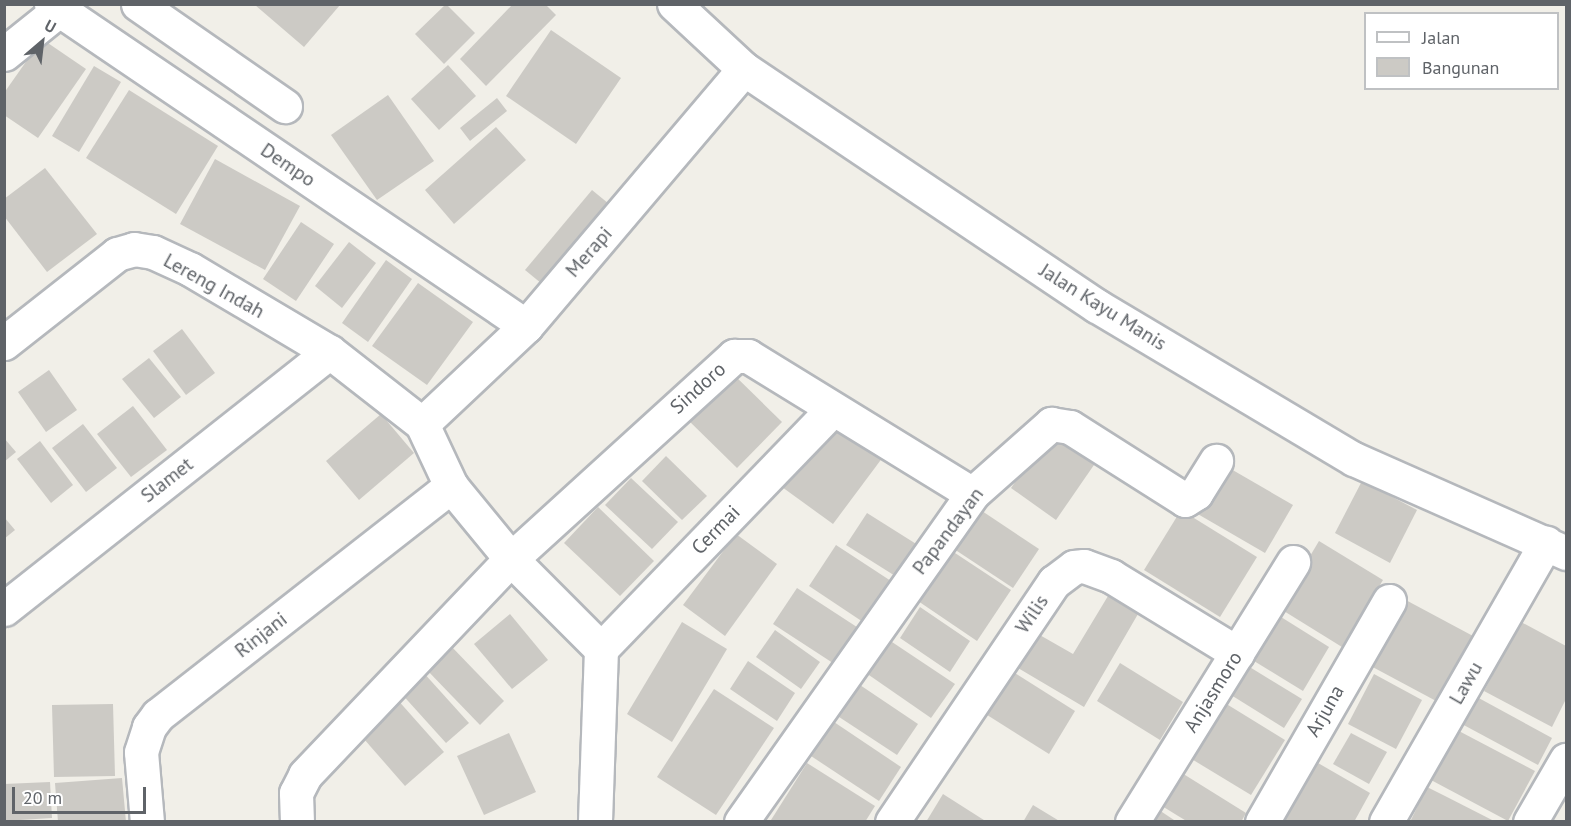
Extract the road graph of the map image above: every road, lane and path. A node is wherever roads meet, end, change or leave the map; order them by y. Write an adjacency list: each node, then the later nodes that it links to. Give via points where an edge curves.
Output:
1 (138, 4): 6 (street)
2 (674, 4): 5 (street, Jalan Kayu Manis)
3 (55, 7): 4 (street); 7 (street, Dempo)
4 (4, 54)
5 (744, 69): 7 (street, Merapi); 15 (street, Jalan Kayu Manis, via 1097,306 1333,447)
6 (285, 106)
7 (526, 326): 11 (street, Merapi)
8 (4, 343): 9 (street, Lereng Indah, via 96,268 134,249 173,260)
9 (330, 352): 11 (street, Lereng Indah); 19 (street, Slamet)
10 (832, 410): 14 (street, Sindoro); 16 (street, Sindoro, via 748,356 734,356); 20 (street, Cermai)
11 (422, 424): 13 (street)
12 (1216, 461): 14 (street, Papandayan, via 1196,493 1185,500 1070,427 1051,424)
13 (451, 486): 16 (street); 23 (street, Rinjani, via 158,715 148,727 141,752)
14 (972, 494): 26 (street, Papandayan)
15 (1556, 548): 30 (street, Lawu)
16 (511, 559): 20 (street); 24 (street, Sindoro, via 306,775 296,793)
17 (1293, 562): 21 (street, Anjasmoro)
18 (1389, 601): 29 (street, Arjuna)
19 (4, 609)
20 (601, 649): 25 (street)
21 (1238, 653): 27 (street, Wilis, via 1111,576 1084,566 1074,567 1054,582); 28 (street, Anjasmoro)
22 (1566, 760): 31 (street)
23 (147, 822)
24 (297, 822)
25 (595, 822)
26 (741, 822)
27 (892, 822)
28 (1132, 822)
29 (1262, 822)
30 (1386, 822)
31 (1530, 822)

